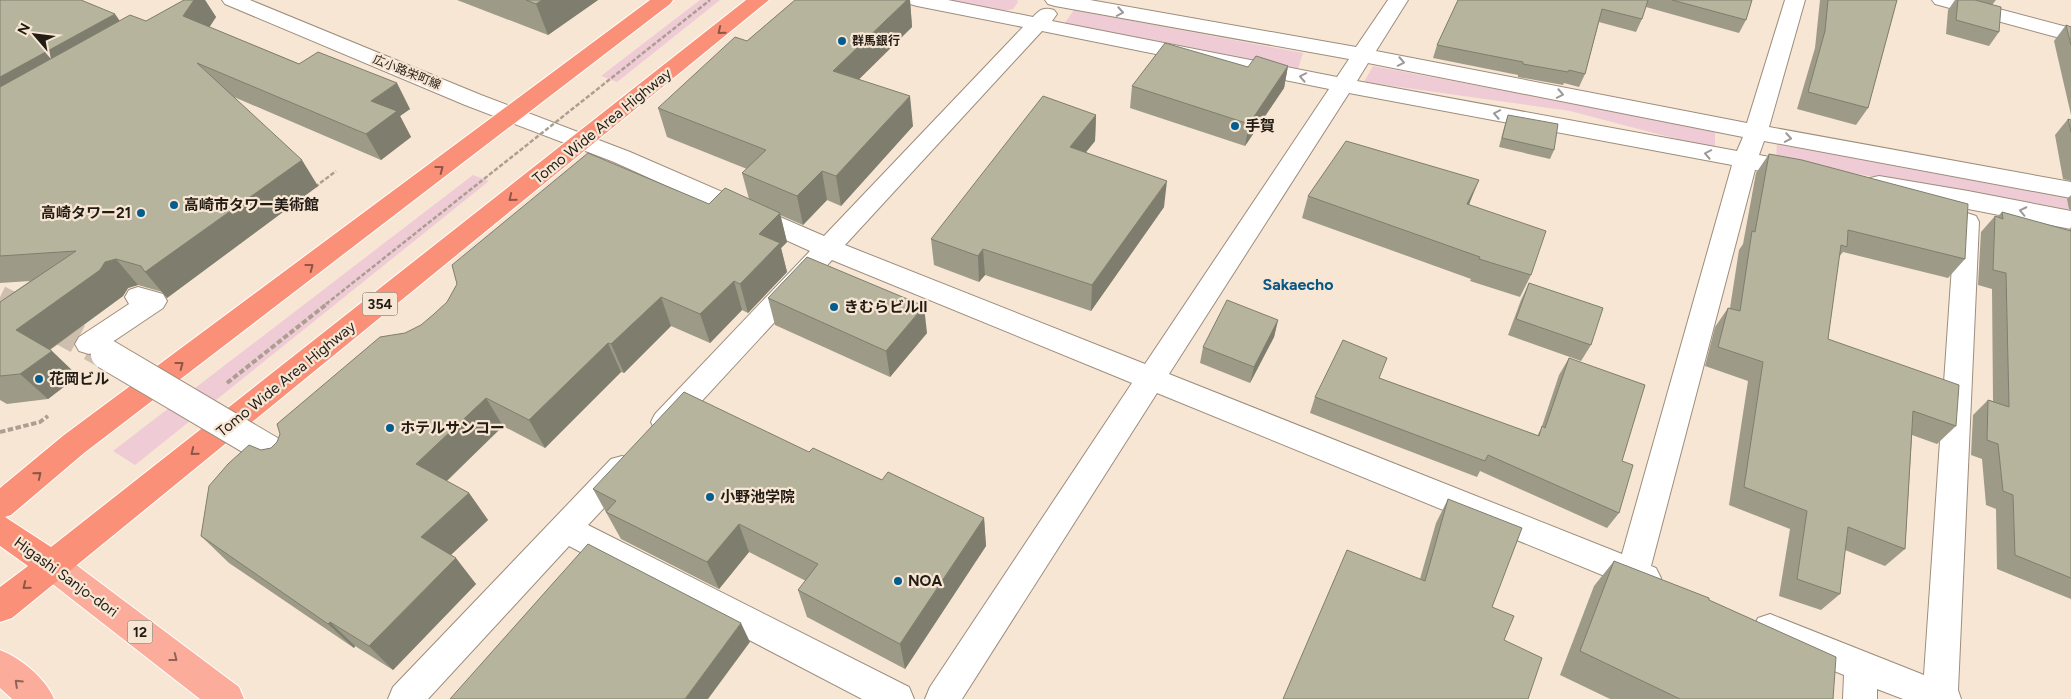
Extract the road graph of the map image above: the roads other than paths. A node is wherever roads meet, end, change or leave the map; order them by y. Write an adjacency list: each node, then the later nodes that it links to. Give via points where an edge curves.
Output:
1 (232, 0): 13 (street, 広小路栄町線)
2 (663, 0): 13 (highway)
3 (759, 0): 15 (highway, Tomo Wide Area Highway / 354, one-way to 15)
4 (917, 0): 9 (street)
5 (1058, 0): 9 (street); 11 (street, one-way to 11)
6 (1398, 0): 11 (street)
7 (1795, 0): 14 (street)
8 (1942, 0): 10 (street)
9 (1037, 24): 12 (street, one-way to 9); 22 (street)
10 (2071, 35)
11 (1363, 55): 12 (street); 14 (street, one-way to 14)
12 (1343, 85): 16 (street, one-way to 12); 24 (street)
13 (511, 114): 15 (street, 広小路栄町線); 26 (highway, one-way to 13, via 74,444)
14 (1756, 132): 16 (street); 19 (street, one-way to 19)
15 (582, 142): 22 (street, 広小路栄町線); 29 (highway, Tomo Wide Area Highway / 354, one-way to 29)
16 (1745, 161): 17 (street); 30 (street)
17 (1823, 174)
18 (1861, 181): 20 (street)
19 (2071, 190)
20 (1968, 199): 21 (street, one-way to 20); 36 (street)
21 (2071, 220)
22 (827, 248): 24 (street, 広小路栄町線); 28 (street)
23 (138, 297): 25 (street, bridge, via 154,301 98,349)
24 (1151, 381): 30 (street, 広小路栄町線); 41 (street)
25 (287, 461)
26 (0, 506)
27 (0, 529): 29 (highway, Higashi Sanjo-dori)
28 (565, 529): 39 (street); 40 (street)
29 (52, 565): 32 (highway, Tomo Wide Area Highway / 354, one-way to 32); 38 (main road, Higashi Sanjo-dori / 12, one-way to 38)
30 (1633, 573): 31 (street, 広小路栄町線)
31 (1669, 588)
32 (0, 607)
33 (1742, 618): 35 (street)
34 (0, 666): 37 (main road, one-way to 34)
35 (1860, 683): 36 (street)
36 (1942, 698)
37 (37, 699)
38 (227, 699)
39 (405, 699)
40 (897, 699)
41 (942, 699)

